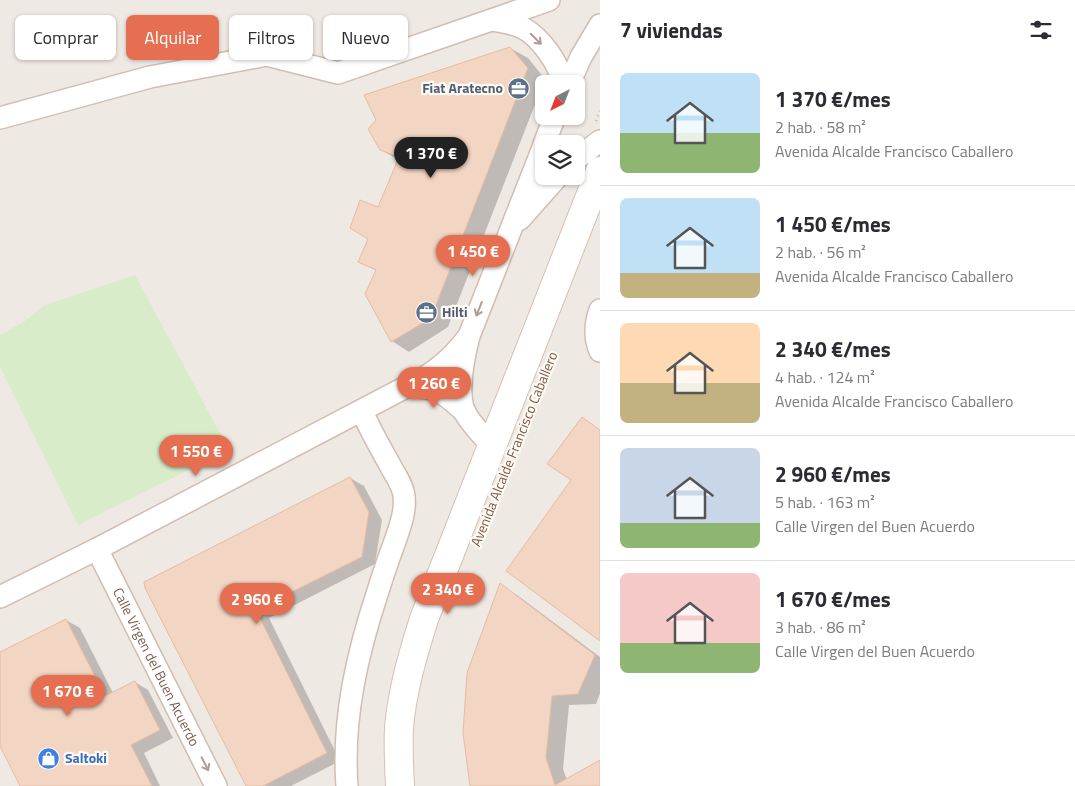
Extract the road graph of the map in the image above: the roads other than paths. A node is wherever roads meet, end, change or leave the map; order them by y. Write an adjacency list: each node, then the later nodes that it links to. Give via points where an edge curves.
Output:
1 (549, 0): 2 (street)
2 (492, 20): 4 (street, one-way to 4, via 513,23 533,35); 6 (street, via 338,73 267,55 150,77)
3 (600, 25): 5 (street)
4 (561, 75)
5 (572, 75)
6 (0, 118)
7 (600, 141): 8 (street)
8 (585, 152)
9 (535, 168): 12 (street, Avenida Alcalde Francisco Caballero)
10 (600, 171): 19 (main road, Avenida Alcalde Francisco Caballero)
11 (550, 185): 12 (street, Avenida Alcalde Francisco Caballero)
12 (510, 231): 14 (street, Avenida Alcalde Francisco Caballero, one-way to 14)
13 (600, 310): 15 (street, via 596,332)
14 (469, 336): 16 (street, via 441,367); 18 (street, Avenida Alcalde Francisco Caballero, via 462,376)
15 (600, 351)
16 (408, 387): 17 (street); 18 (street, via 438,390)
17 (362, 411): 20 (street); 23 (street, via 401,485 405,506 377,592 353,683 347,733)
18 (465, 412): 19 (street, Avenida Alcalde Francisco Caballero)
19 (492, 446): 24 (main road, Avenida Alcalde Francisco Caballero, via 416,642 399,728)
20 (97, 549): 21 (street); 22 (street, Calle Virgen del Buen Acuerdo, one-way to 22)
21 (0, 597)
22 (216, 786)
23 (347, 786)
24 (400, 786)

